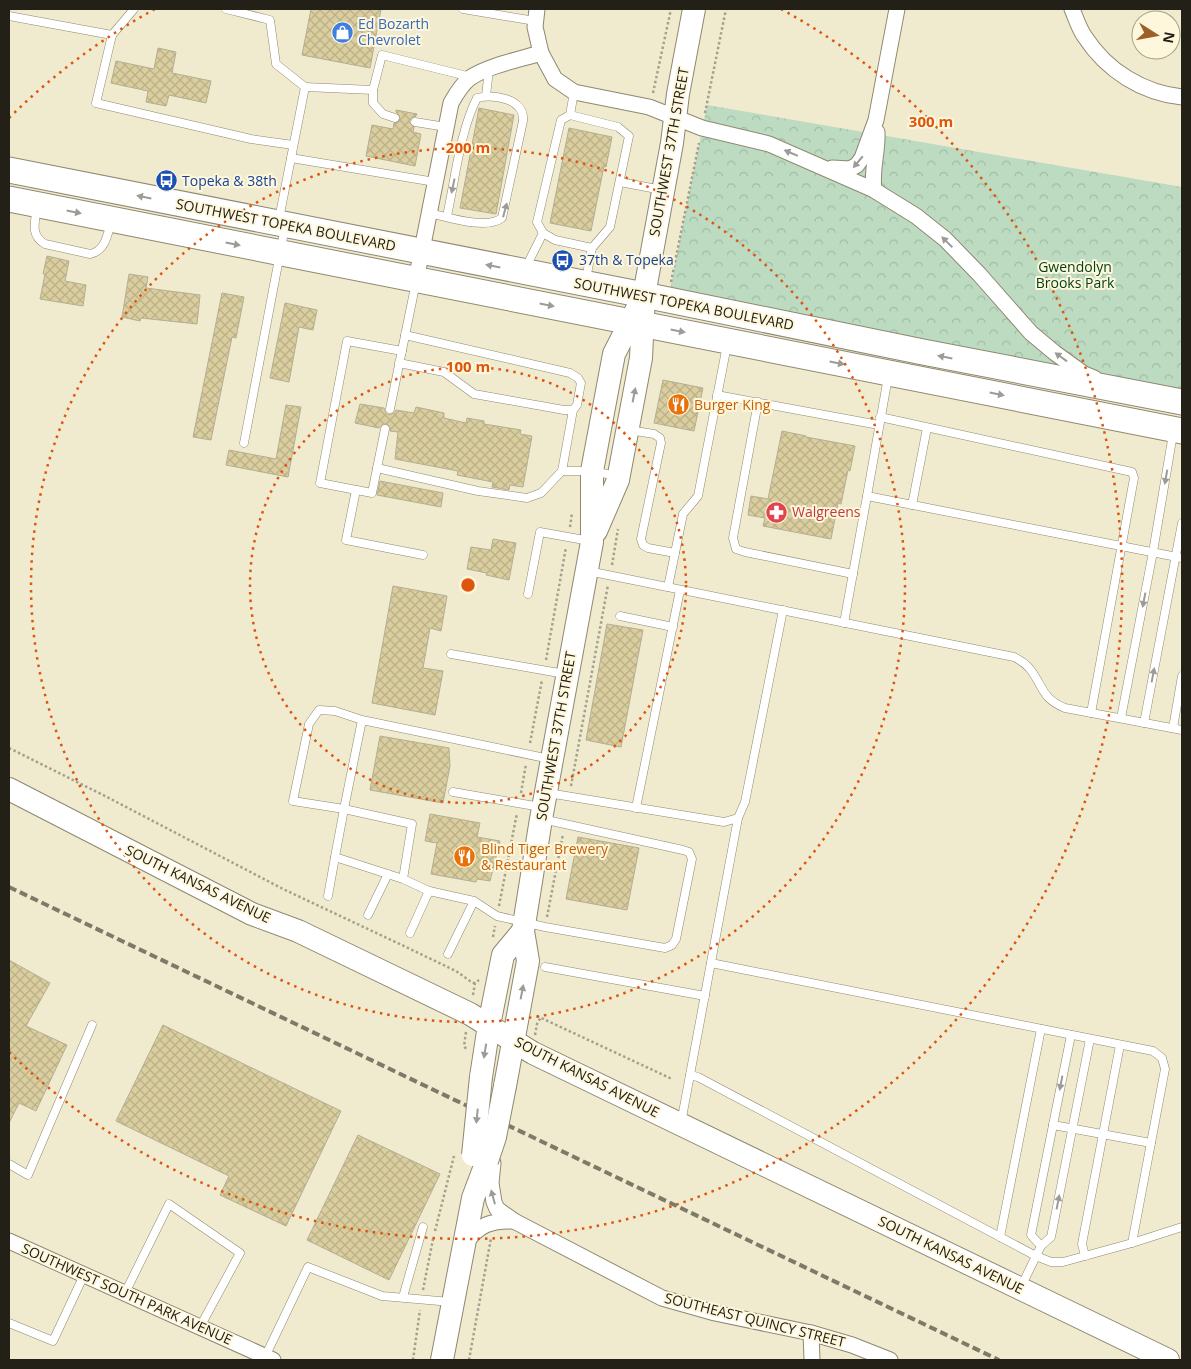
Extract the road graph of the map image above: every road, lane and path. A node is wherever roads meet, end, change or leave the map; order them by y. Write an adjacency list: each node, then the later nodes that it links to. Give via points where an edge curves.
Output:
1 (134, 9): 11 (lane)
2 (226, 9): 15 (lane, via 270,20 276,64)
3 (463, 9): 8 (lane)
4 (672, 9): 20 (path)
5 (694, 9): 23 (main road, SOUTHWEST 37TH STREET)
6 (897, 9): 24 (street)
7 (1072, 9): 19 (street, via 1084,36 1116,71 1148,89)
8 (502, 12): 9 (lane)
9 (536, 15): 12 (street)
10 (9, 16): 11 (lane)
11 (112, 35): 27 (lane, via 96,104 251,139)
12 (541, 53): 13 (street); 17 (street, via 555,79)
13 (489, 69): 14 (street); 18 (lane)
14 (472, 77): 16 (lane, via 382,55); 26 (street, via 452,103)
15 (305, 87): 16 (lane); 27 (lane)
16 (373, 90): 22 (lane, via 373,104 383,114)
17 (574, 92): 20 (street); 21 (lane)
18 (486, 96): 38 (lane, one-way to 38, via 476,98 470,112); 38 (lane, one-way to 18, via 490,224 502,218 505,211 524,114 517,104)
19 (1182, 97)
20 (649, 107): 23 (street)
21 (570, 115): 32 (lane, via 618,127 629,136); 41 (lane, via 561,120 537,222)
22 (395, 118)
23 (674, 118): 29 (street, one-way to 23, via 768,144); 33 (main road, SOUTHWEST 37TH STREET)
24 (876, 120): 29 (street, one-way to 29, via 857,165 850,169); 34 (street)
25 (415, 122): 26 (lane)
26 (446, 127): 31 (street)
27 (293, 145): 28 (lane)
28 (291, 158): 31 (lane); 40 (lane)
29 (816, 165): 34 (street)
30 (9, 170): 40 (main road, SOUTHWEST TOPEKA BOULEVARD, one-way to 30)
31 (434, 182): 37 (street)
32 (620, 182): 33 (lane); 42 (lane, via 610,228)
33 (663, 190): 48 (main road, SOUTHWEST 37TH STREET)
34 (874, 190): 55 (street, one-way to 34, via 1084,374 1055,354 1031,333 944,239 916,216)
35 (9, 199): 36 (main road, SOUTHWEST TOPEKA BOULEVARD)
36 (37, 205): 39 (main road, SOUTHWEST TOPEKA BOULEVARD, one-way to 39); 39 (lane, via 34,232 38,240 90,254 104,244)
37 (429, 213): 38 (lane); 43 (street)
38 (447, 216)
39 (112, 220): 44 (main road, SOUTHWEST TOPEKA BOULEVARD, one-way to 44)
40 (281, 224): 43 (main road, SOUTHWEST TOPEKA BOULEVARD); 44 (lane)
41 (543, 233): 42 (lane, via 555,240); 45 (lane)
42 (592, 248): 47 (lane)
43 (422, 252): 45 (main road, SOUTHWEST TOPEKA BOULEVARD, one-way to 43); 46 (street)
44 (279, 253): 46 (main road, SOUTHWEST TOPEKA BOULEVARD); 66 (lane)
45 (523, 272): 47 (main road, SOUTHWEST TOPEKA BOULEVARD)
46 (416, 280): 49 (main road, SOUTHWEST TOPEKA BOULEVARD, one-way to 49); 50 (lane)
47 (585, 284): 48 (main road, SOUTHWEST TOPEKA BOULEVARD)
48 (644, 295): 49 (main road, SOUTHWEST 37TH STREET); 55 (main road, SOUTHWEST TOPEKA BOULEVARD, one-way to 48)
49 (636, 323): 51 (main road, SOUTHWEST TOPEKA BOULEVARD, one-way to 51); 64 (main road, SOUTHWEST 37TH STREET, one-way to 49, via 641,358); 69 (main road, SOUTHWEST 37TH STREET, via 614,354)
50 (405, 335): 52 (lane); 60 (lane, via 570,372 581,383)
51 (728, 341): 54 (main road, SOUTHWEST TOPEKA BOULEVARD, one-way to 54); 56 (lane)
52 (402, 351): 53 (lane); 71 (lane, via 347,341 320,483)
53 (400, 363): 59 (lane); 60 (lane, via 444,372 474,394)
54 (889, 373): 61 (lane); 65 (main road, SOUTHWEST TOPEKA BOULEVARD, one-way to 65)
55 (1118, 390): 58 (main road, SOUTHWEST TOPEKA BOULEVARD)
56 (718, 395): 57 (lane); 78 (lane, via 698,496 683,514)
57 (758, 402): 61 (lane); 82 (lane, via 733,538 736,548)
58 (1182, 402)
59 (390, 409)
60 (573, 410): 68 (lane)
61 (880, 421): 62 (lane); 72 (lane)
62 (927, 428): 73 (lane); 76 (lane, via 1132,472 1134,478)
63 (385, 429): 67 (lane)
64 (627, 430): 70 (main road, SOUTHWEST 37TH STREET); 78 (lane, via 660,438 641,539 648,548)
65 (1178, 430): 77 (lane, one-way to 77)
66 (244, 443)
67 (377, 468): 68 (lane, via 478,491 527,498 541,493); 71 (lane, via 372,493)
68 (562, 470): 69 (lane)
69 (592, 471): 70 (lane); 75 (main road, SOUTHWEST 37TH STREET)
70 (618, 476): 75 (main road, SOUTHWEST 37TH STREET)
71 (356, 490): 79 (lane, via 346,540)
72 (867, 496): 73 (lane); 82 (lane)
73 (912, 505): 76 (lane)
74 (1182, 523): 80 (lane)
75 (592, 542): 81 (main road, SOUTHWEST 37TH STREET); 85 (lane, via 540,532)
76 (1121, 546): 77 (lane); 93 (lane)
77 (1153, 552): 80 (lane); 94 (lane, one-way to 94)
78 (675, 553): 83 (lane)
79 (423, 555)
80 (1179, 557): 96 (lane, one-way to 80)
81 (586, 571): 83 (lane); 91 (main road, SOUTHWEST 37TH STREET)
82 (853, 574): 88 (lane)
83 (668, 587): 84 (lane)
84 (680, 590): 86 (lane); 89 (lane)
85 (528, 594)
86 (783, 610): 88 (lane); 106 (lane)
87 (620, 616): 89 (lane)
88 (844, 623): 93 (lane, via 1014,657 1031,671 1054,703)
89 (673, 626): 104 (lane)
90 (451, 654): 91 (lane)
91 (567, 674): 100 (main road, SOUTHWEST 37TH STREET)
92 (1182, 676): 97 (lane)
93 (1091, 713): 94 (lane)
94 (1120, 718): 96 (lane)
95 (362, 720): 100 (lane); 105 (lane); 105 (lane, via 318,710 309,724 293,801)
96 (1144, 722): 97 (lane)
97 (1172, 728): 98 (lane)
98 (1182, 730)
99 (9, 748): 119 (path, via 283,889)
100 (552, 759): 103 (main road, SOUTHWEST 37TH STREET)
101 (9, 790): 121 (main road, SOUTH KANSAS AVENUE, via 252,914 298,931)
102 (452, 792): 103 (lane)
103 (543, 806): 104 (lane); 114 (main road, SOUTHWEST 37TH STREET); 114 (lane, via 689,852 692,859 676,939 665,948)
104 (636, 808): 106 (lane, via 724,822)
105 (344, 809): 107 (lane); 109 (lane, via 412,824)
106 (738, 818): 117 (lane)
107 (335, 858): 108 (lane); 111 (lane)
108 (388, 874): 109 (lane); 113 (lane)
109 (403, 879): 110 (lane)
110 (429, 891): 112 (lane); 115 (lane)
111 (328, 896)
112 (474, 901): 114 (lane, via 497,916); 116 (lane)
113 (368, 915)
114 (524, 927): 119 (main road, SOUTHWEST 37TH STREET, via 503,955); 126 (main road, SOUTHWEST 37TH STREET, one-way to 114, via 528,961)
115 (410, 933)
116 (448, 954)
117 (711, 963): 120 (lane); 123 (lane)
118 (545, 967): 120 (lane)
119 (496, 993): 121 (main road, SOUTHWEST 37TH STREET)
120 (705, 996): 128 (lane)
121 (489, 1025): 126 (main road, SOUTH KANSAS AVENUE); 134 (main road, SOUTHWEST 37TH STREET, one-way to 134, bridge, via 481,1077)
122 (92, 1026): 135 (lane, via 28,1175)
123 (1041, 1029): 124 (lane); 140 (lane)
124 (1071, 1035): 125 (lane); 130 (lane, one-way to 130)
125 (1090, 1039): 127 (lane); 131 (lane)
126 (513, 1040): 129 (main road, SOUTH KANSAS AVENUE, via 532,1053); 134 (main road, SOUTHWEST 37TH STREET, bridge, via 495,1137)
127 (1120, 1044): 132 (lane); 133 (lane, via 1153,1051 1162,1058 1165,1069)
128 (690, 1075): 129 (lane); 140 (lane)
129 (680, 1124): 148 (main road, SOUTH KANSAS AVENUE)
130 (1053, 1125): 131 (lane); 144 (lane, via 1031,1235)
131 (1072, 1129): 132 (lane); 144 (lane, one-way to 131, via 1050,1237)
132 (1103, 1135): 133 (lane); 146 (lane, via 1082,1244)
133 (1151, 1143): 142 (lane)
134 (477, 1157): 137 (street, SOUTHEAST QUINCY STREET, one-way to 134, via 497,1209 491,1183); 143 (main road, SOUTHWEST 37TH STREET); 151 (path, via 431,1244)
135 (9, 1164)
136 (494, 1222): 137 (street, SOUTHEAST QUINCY STREET); 143 (street, SOUTHEAST QUINCY STREET, via 479,1228); 160 (path)
137 (514, 1222): 155 (street, SOUTHEAST QUINCY STREET, via 662,1298)
138 (423, 1226): 150 (lane)
139 (1182, 1228): 142 (lane)
140 (1000, 1237): 145 (lane)
141 (9, 1241): 147 (street, SOUTHWEST SOUTH PARK AVENUE)
142 (1132, 1243): 146 (lane)
143 (464, 1245): 152 (main road, SOUTHWEST 37TH STREET)
144 (1041, 1246): 145 (lane)
145 (1036, 1256): 146 (lane, via 1051,1262 1063,1262); 148 (lane)
146 (1084, 1256)
147 (84, 1275): 149 (street, SOUTHWEST SOUTH PARK AVENUE); 153 (lane, via 53,1341)
148 (1020, 1289): 163 (main road, SOUTH KANSAS AVENUE)
149 (125, 1293): 154 (street, SOUTHWEST SOUTH PARK AVENUE); 154 (lane, via 169,1204 240,1253)
150 (404, 1298): 151 (lane); 157 (lane, via 382,1296 308,1268)
151 (422, 1299): 152 (lane); 158 (path)
152 (453, 1302): 159 (main road, SOUTHWEST 37TH STREET)
153 (9, 1323)
154 (200, 1327): 157 (street, SOUTHWEST SOUTH PARK AVENUE)
155 (811, 1333): 161 (street); 162 (street, SOUTHEAST QUINCY STREET)
156 (1182, 1355): 164 (main road)
157 (267, 1359)
158 (413, 1360)
159 (442, 1360)
160 (469, 1360)
161 (812, 1360)
162 (890, 1360)
163 (1168, 1360)
164 (1180, 1360)

